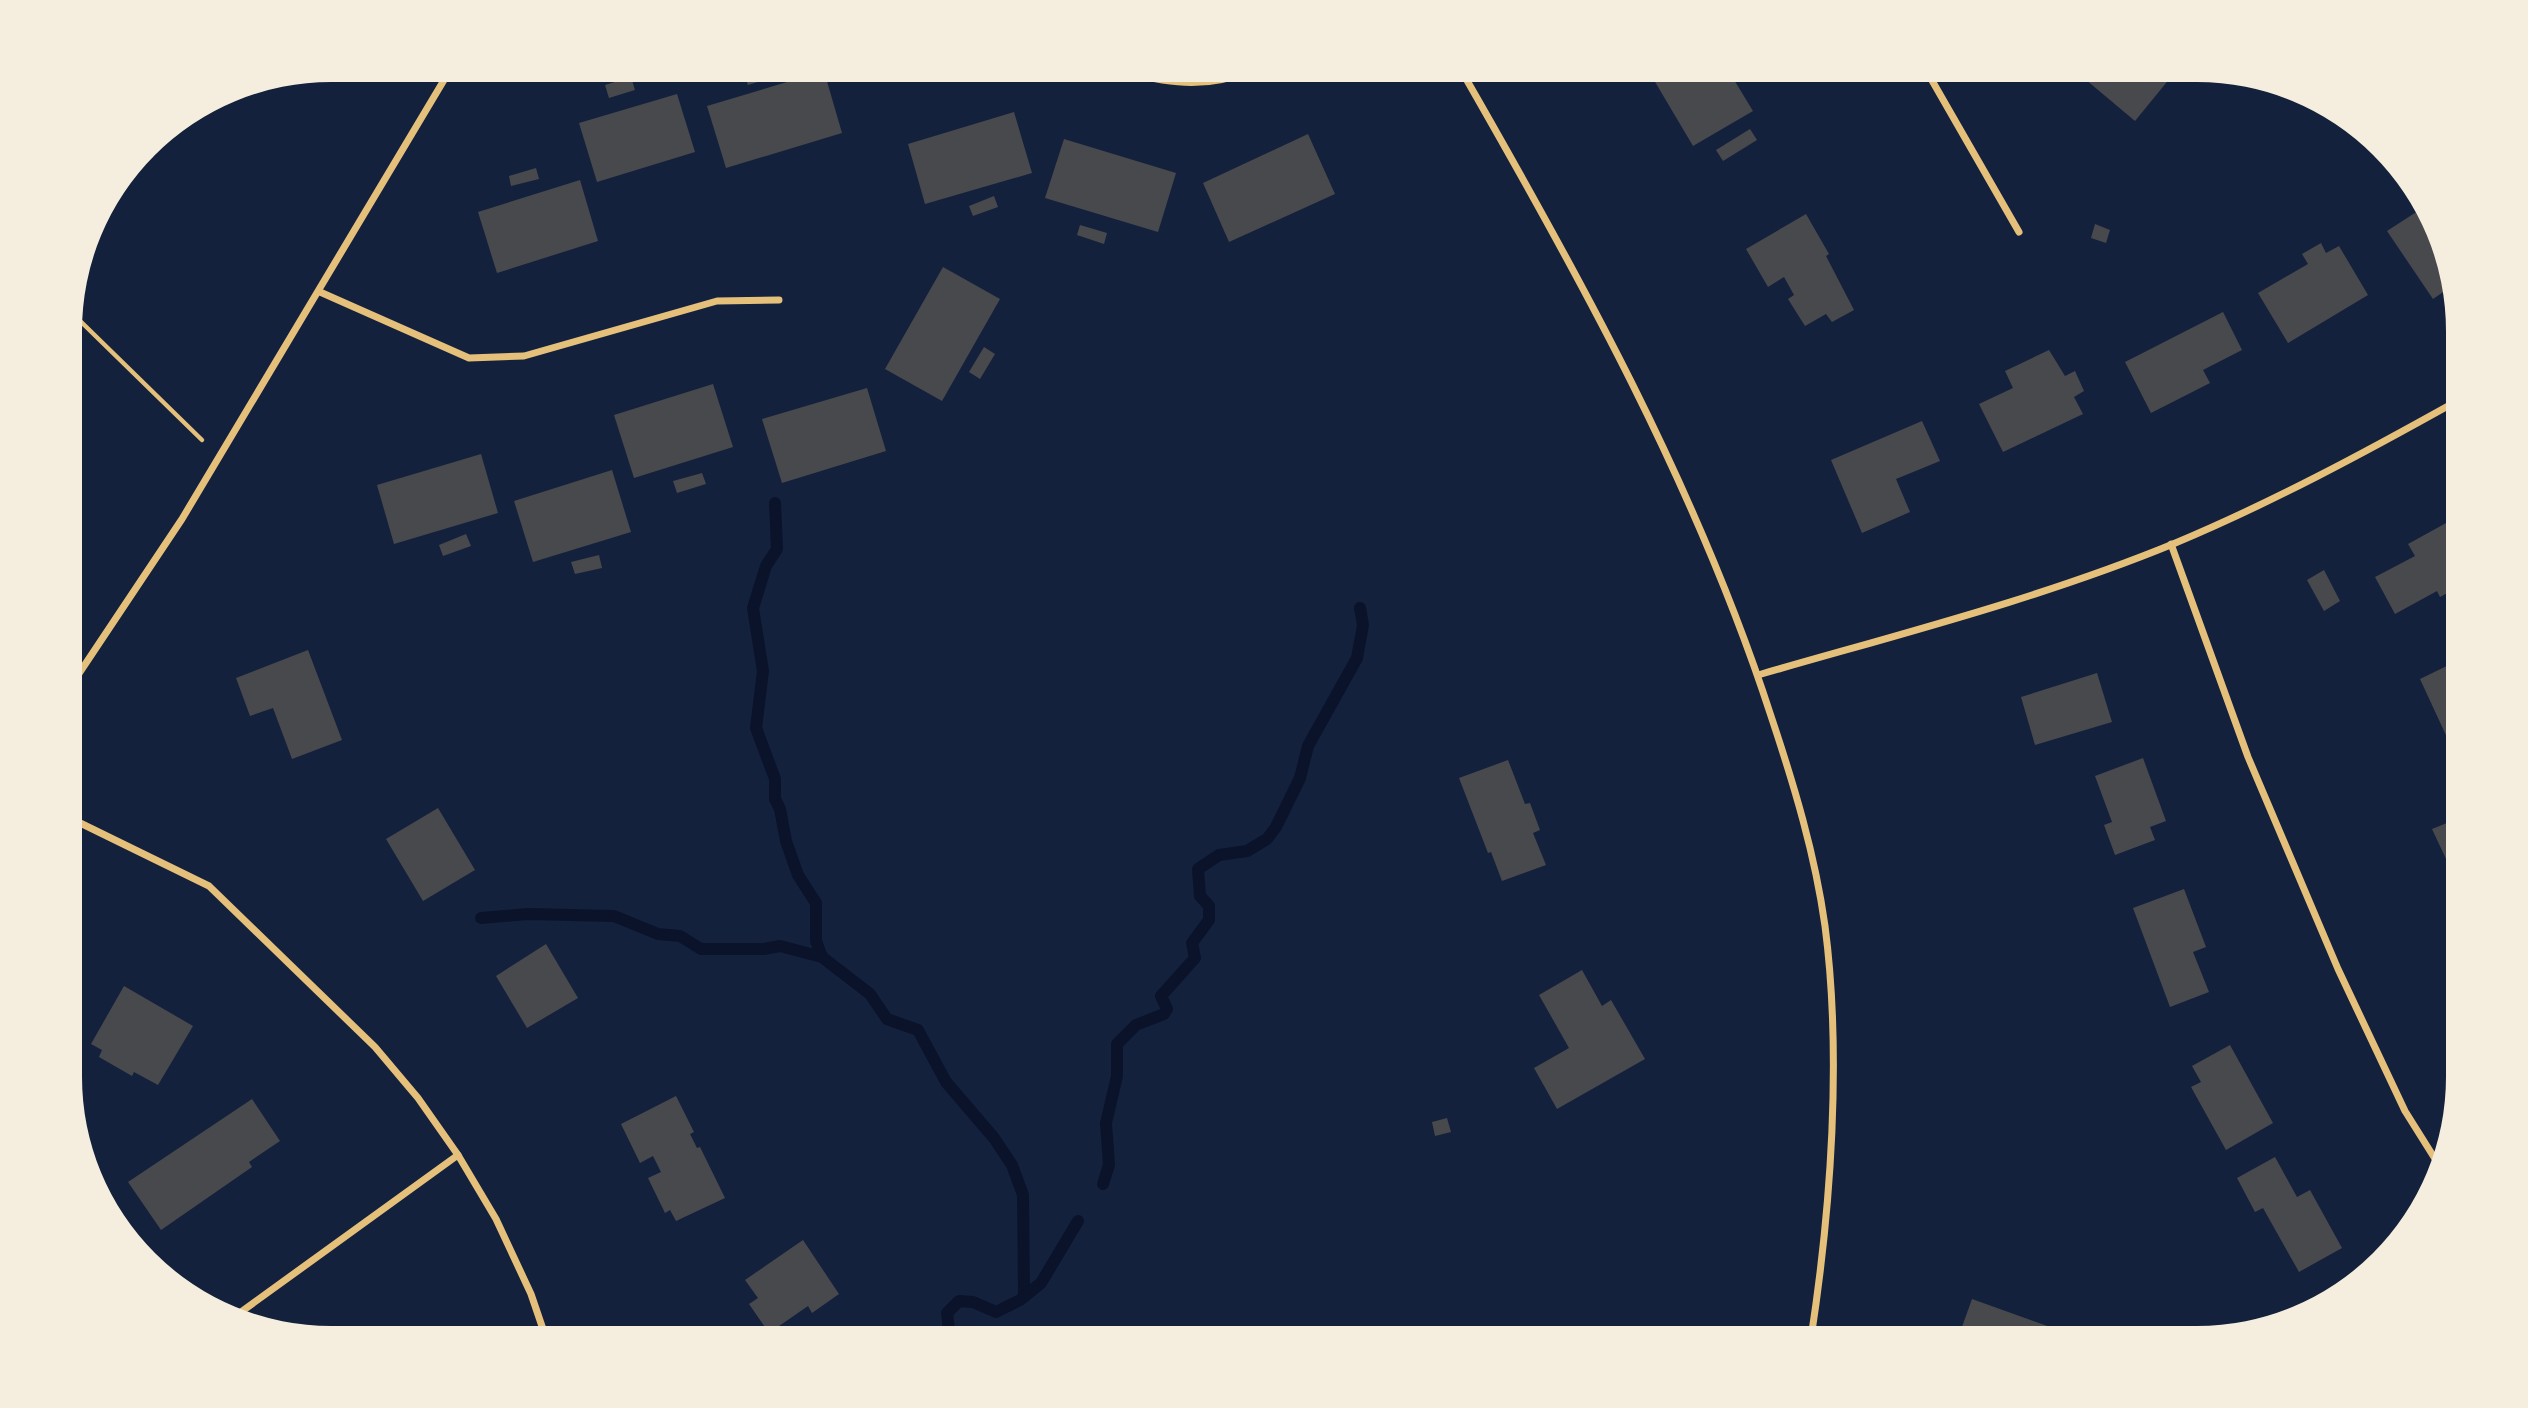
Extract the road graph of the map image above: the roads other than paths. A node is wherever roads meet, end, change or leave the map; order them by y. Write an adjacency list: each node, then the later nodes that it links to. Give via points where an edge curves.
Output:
1 (443, 82): 7 (street)
2 (1171, 82): 3 (street)
3 (1202, 82)
4 (1468, 82): 12 (street, via 1556,235 1676,472)
5 (1933, 82): 6 (street)
6 (2019, 232)
7 (320, 292): 8 (street, via 469,358 524,356 717,301); 11 (street)
8 (779, 300)
9 (2446, 407): 10 (street, via 2317,479)
10 (2172, 544): 12 (street, via 2005,603); 15 (street, via 2248,757 2338,969 2405,1111)
11 (83, 668)
12 (1758, 675): 18 (street, via 1804,816 1825,926 1832,1034 1830,1146)
13 (82, 824): 14 (street, via 209,886 375,1047)
14 (458, 1155): 16 (street); 17 (street, via 496,1220)
15 (2433, 1156)
16 (244, 1310)
17 (543, 1326)
18 (1813, 1326)

